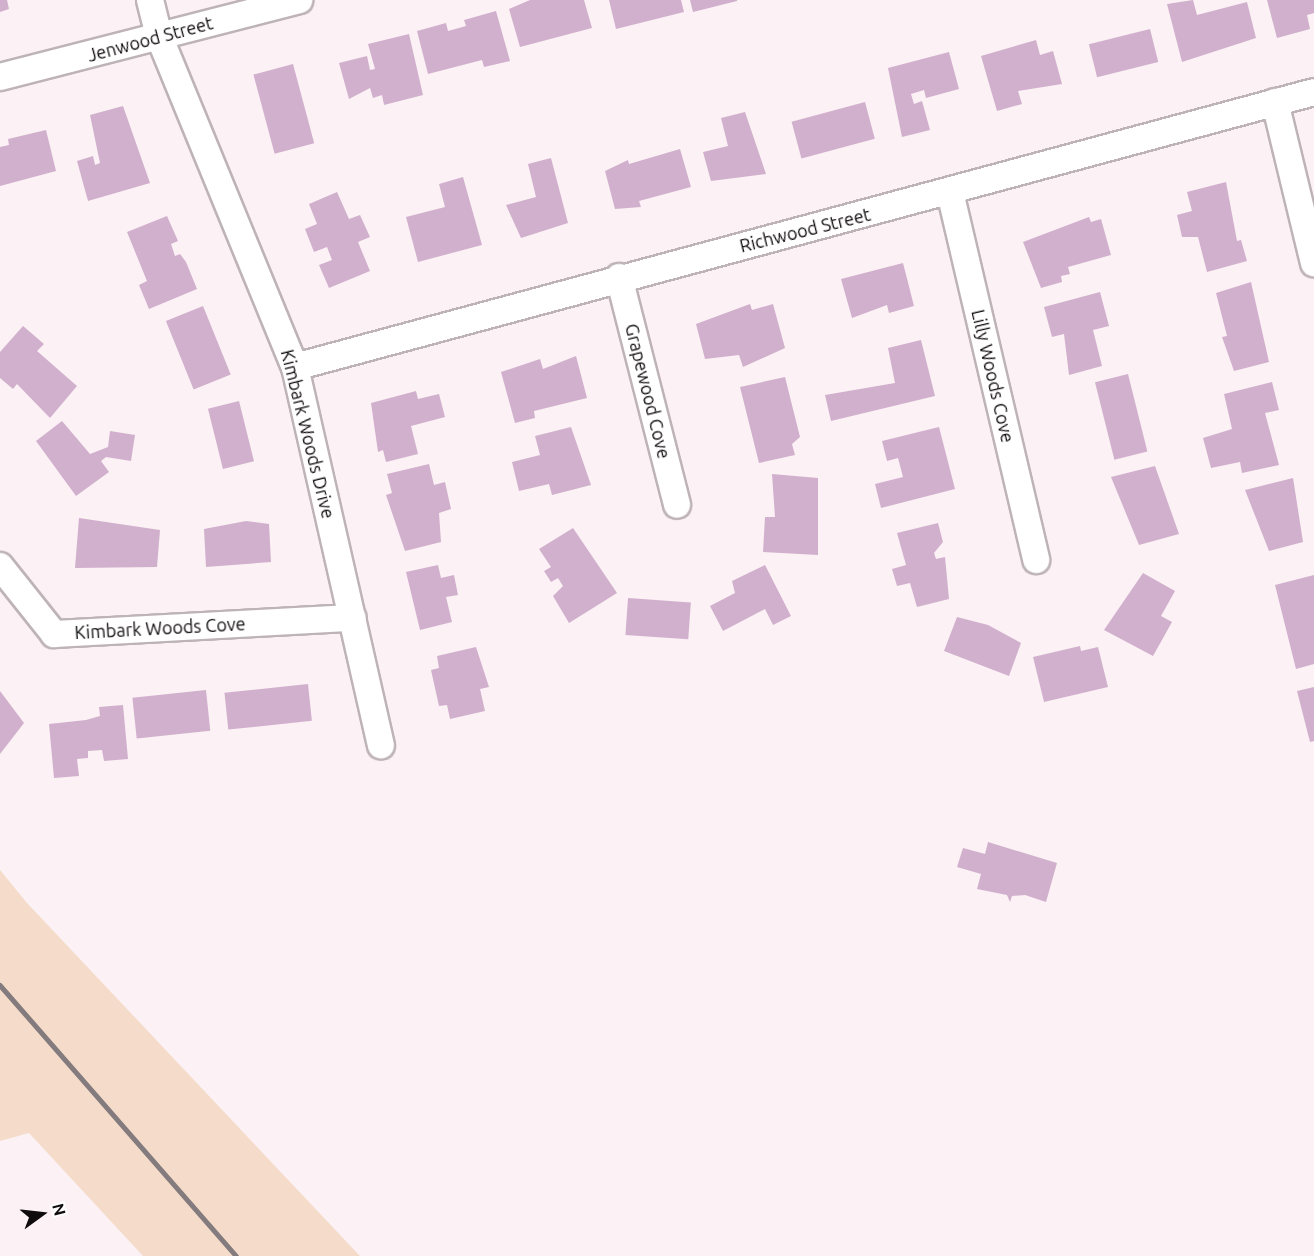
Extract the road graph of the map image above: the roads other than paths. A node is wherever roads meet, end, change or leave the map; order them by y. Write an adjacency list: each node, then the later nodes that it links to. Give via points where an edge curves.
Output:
1 (150, 0): 3 (street, Kimbark Woods Drive)
2 (299, 0): 3 (street, Jenwood Street)
3 (159, 36): 4 (street, Jenwood Street); 10 (street, Kimbark Woods Drive)
4 (0, 77)
5 (1314, 92): 6 (street, Richwood Street)
6 (1275, 102): 7 (street, Richwood Street); 8 (street)
7 (950, 192): 9 (street, Richwood Street); 12 (street, Lilly Woods Cove)
8 (1314, 263)
9 (619, 278): 10 (street, Richwood Street); 11 (street, Grapewood Cove)
10 (295, 367): 14 (street, Kimbark Woods Drive)
11 (677, 505)
12 (1036, 560)
13 (0, 566): 14 (street, Kimbark Woods Cove, via 54,634)
14 (353, 618): 15 (street, Kimbark Woods Drive)
15 (381, 745)

